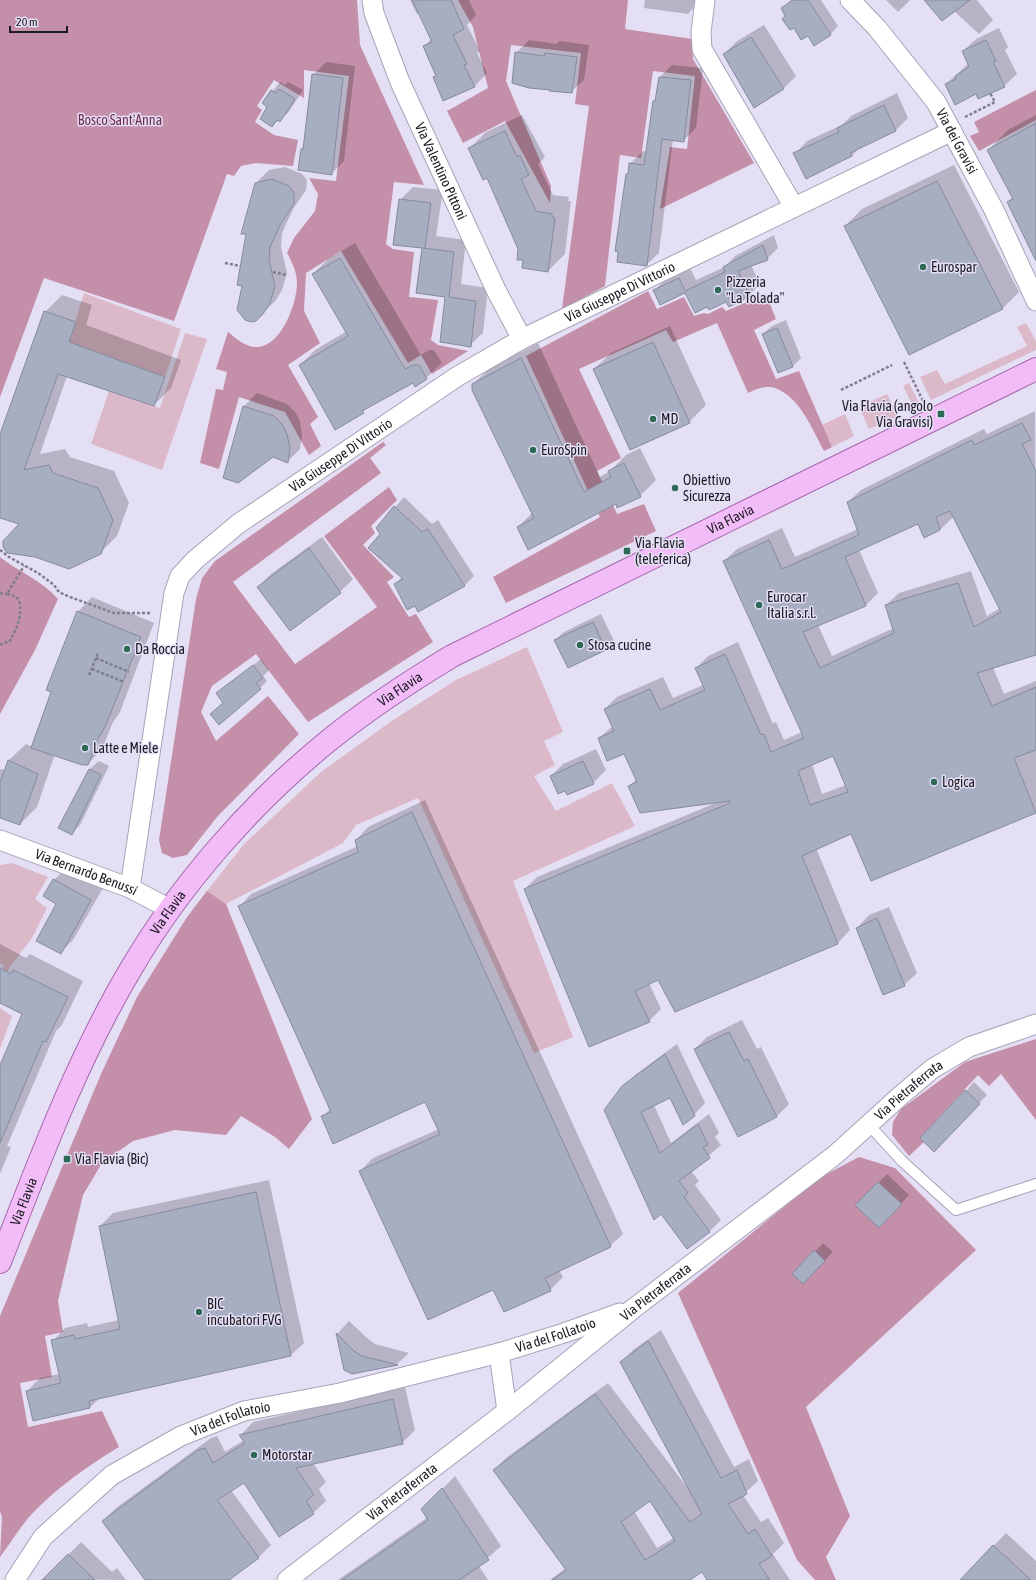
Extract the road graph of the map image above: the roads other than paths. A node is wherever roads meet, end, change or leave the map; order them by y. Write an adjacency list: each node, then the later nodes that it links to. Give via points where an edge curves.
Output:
1 (372, 0): 7 (street, Via Valentino Pittoni, via 374,13 400,82 496,290)
2 (705, 0): 5 (street, via 701,32 702,49)
3 (850, 0): 4 (street, Via dei Gravisi, via 877,28 936,102)
4 (950, 128): 5 (street, Via Giuseppe Di Vittorio); 6 (street, Via dei Gravisi, via 994,210)
5 (794, 207): 7 (street, Via Giuseppe Di Vittorio)
6 (1036, 301)
7 (522, 339): 10 (street, Via Giuseppe Di Vittorio, via 458,376 238,524 180,576 174,593)
8 (1036, 368): 11 (main road, Via Flavia, via 452,656 403,686 327,741 269,795 230,834)
9 (0, 840): 10 (street, Via Bernardo Benussi)
10 (130, 888): 11 (street, Via Bernardo Benussi)
11 (170, 909): 15 (main road, Via Flavia, via 132,967 96,1034)
12 (1036, 1024): 13 (street, Via Pietraferrata, via 969,1047 932,1070 899,1096)
13 (869, 1125): 14 (lane, via 902,1161 956,1210); 16 (street, Via Pietraferrata, via 835,1155)
14 (1036, 1184)
15 (0, 1262)
16 (634, 1308): 17 (street, Via del Follatoio, via 564,1333); 18 (street, Via Pietraferrata)
17 (499, 1352): 18 (street, Via del Follatoio); 19 (street, Via del Follatoio, via 340,1393 244,1411 181,1436 112,1475 43,1536)
18 (507, 1411): 20 (street, Via Pietraferrata)
19 (15, 1580)
20 (287, 1580)

